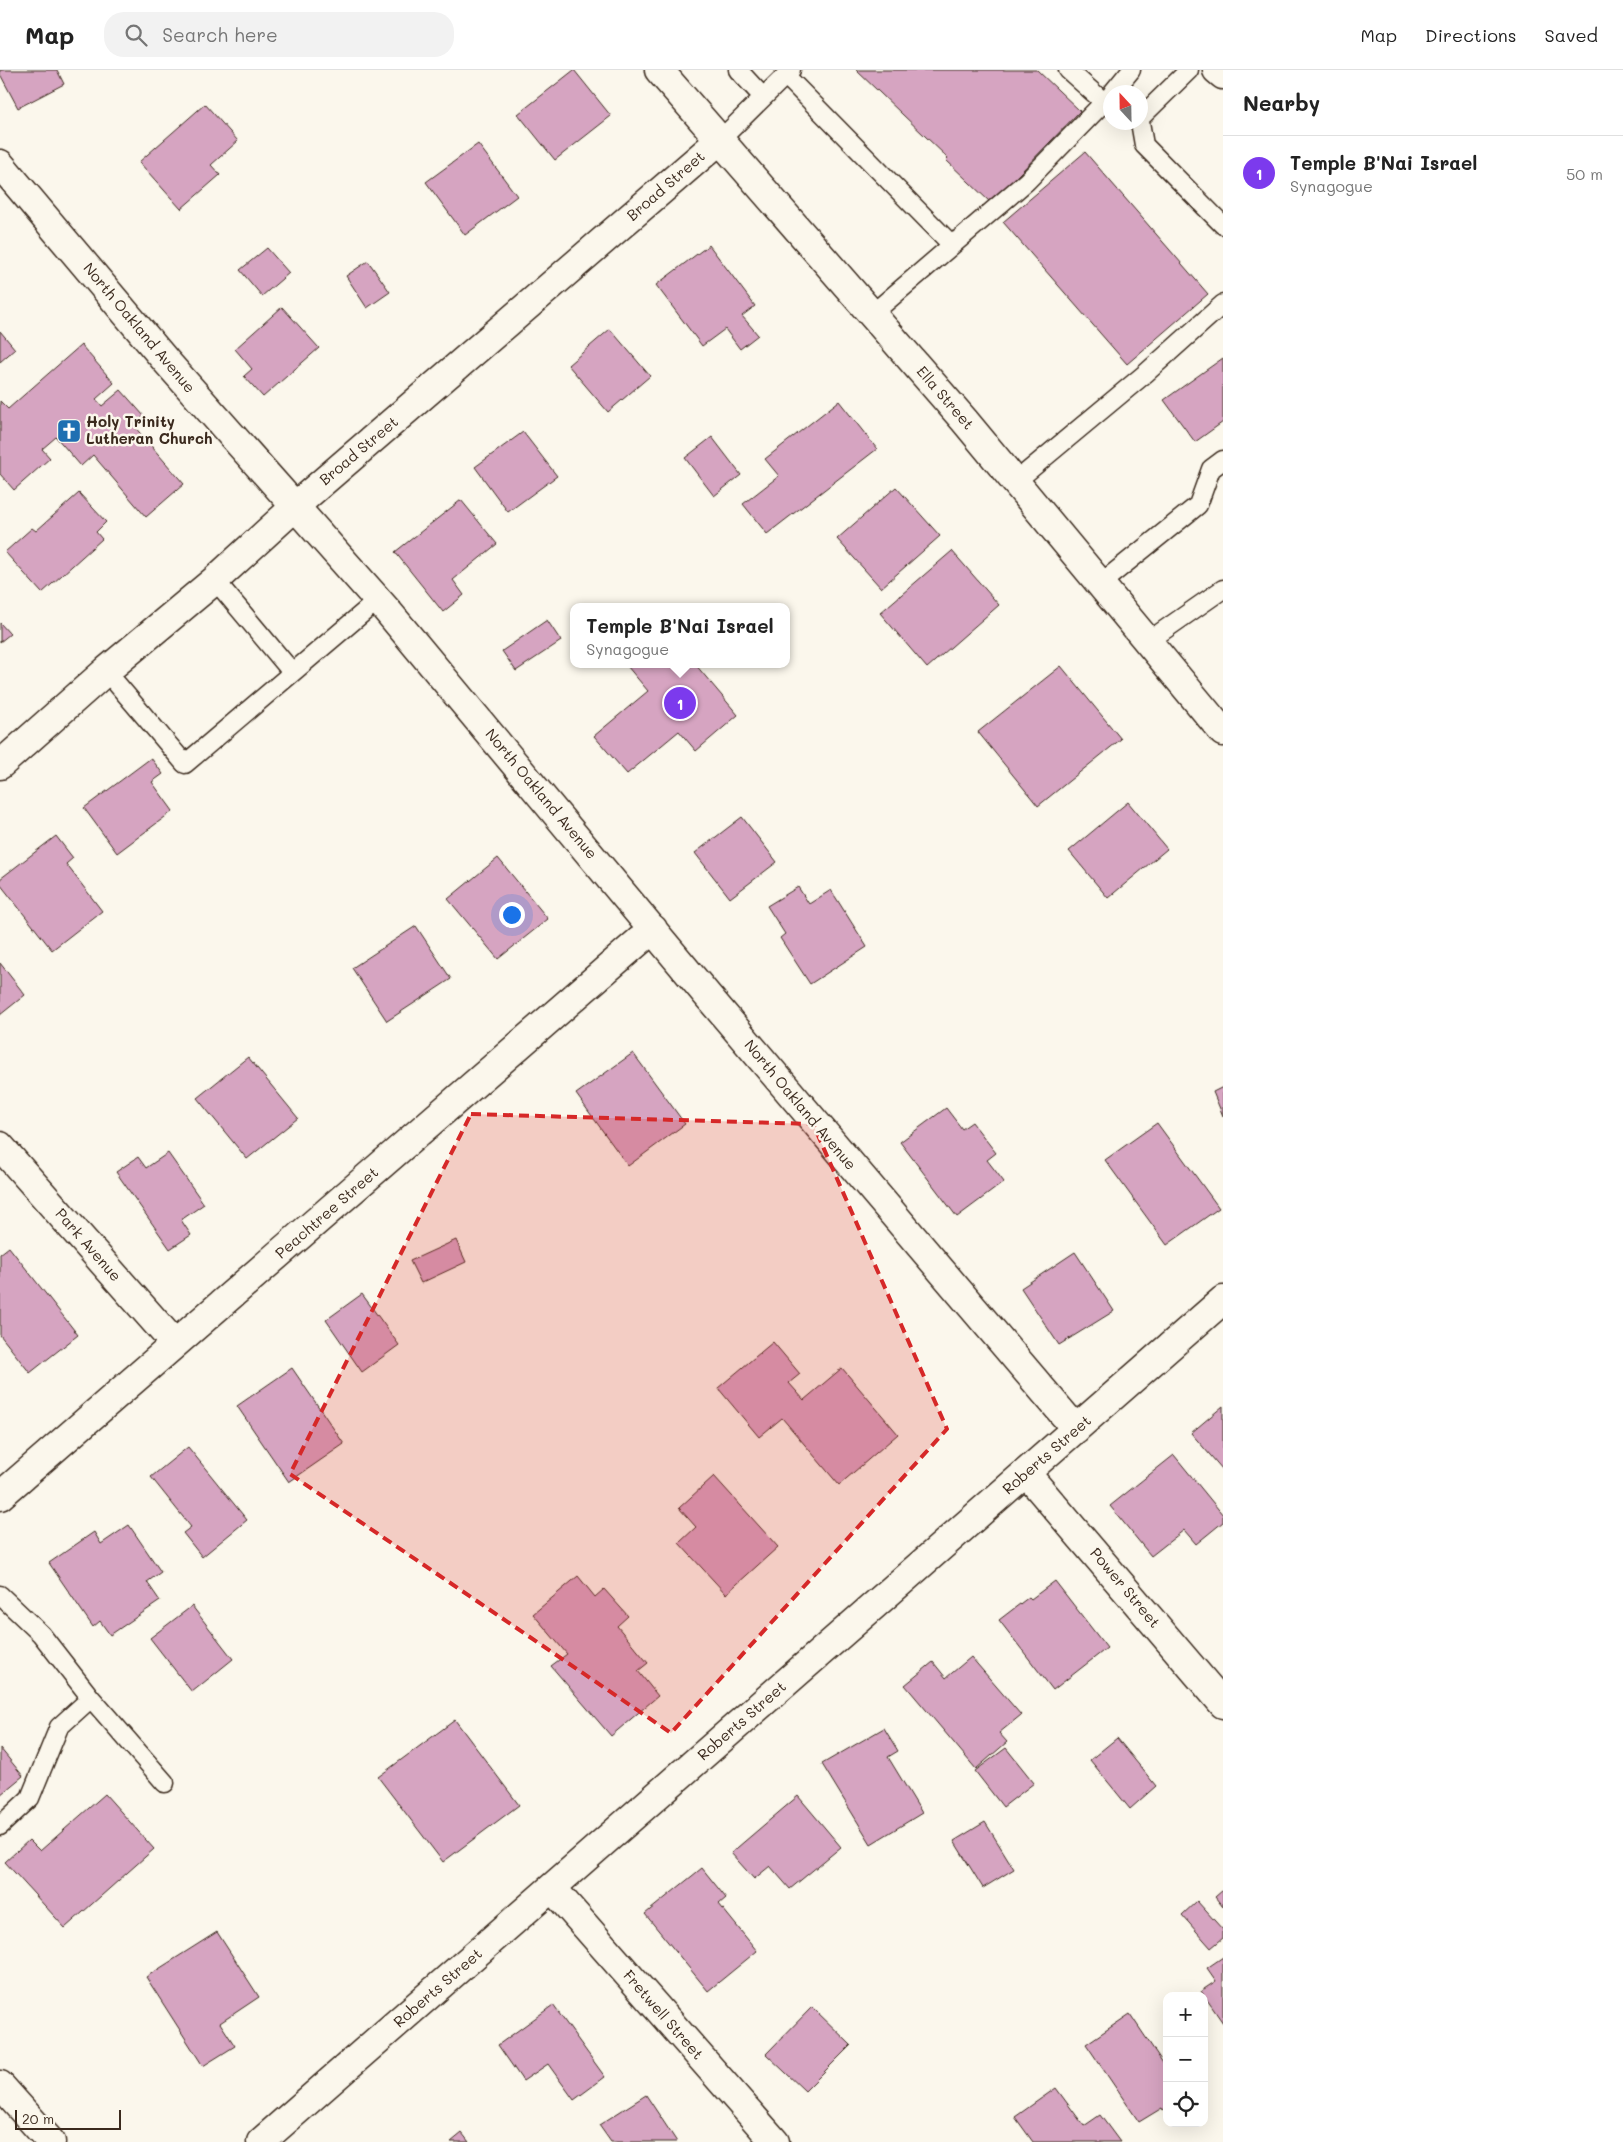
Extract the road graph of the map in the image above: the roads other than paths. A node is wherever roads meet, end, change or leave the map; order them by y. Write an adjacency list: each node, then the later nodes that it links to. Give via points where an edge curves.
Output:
1 (659, 70): 15 (street, Ella Street)
2 (738, 70): 11 (lane)
3 (1068, 70): 10 (lane)
4 (1131, 70): 9 (lane)
5 (1189, 70): 13 (lane)
6 (1217, 70): 8 (street)
7 (788, 73): 11 (lane); 18 (lane)
8 (1223, 75)
9 (1119, 85)
10 (1103, 92)
11 (764, 97): 15 (lane)
12 (1103, 104): 18 (lane, via 1027,180)
13 (1148, 110)
14 (1141, 130): 17 (lane, via 1144,145)
15 (721, 139): 20 (street, Ella Street); 23 (street, Broad Street)
16 (0, 164): 23 (street, North Oakland Avenue)
17 (1223, 225)
18 (952, 246): 20 (lane)
19 (1223, 304): 22 (lane)
20 (872, 314): 22 (street, Ella Street)
21 (1223, 460): 25 (lane, via 1211,469 1198,505)
22 (1015, 482): 25 (street, Ella Street)
23 (294, 507): 24 (street, Broad Street); 27 (street, North Oakland Avenue)
24 (215, 580): 29 (street, Broad Street); 30 (lane)
25 (1100, 584): 28 (street, Ella Street)
26 (1223, 589): 28 (lane)
27 (378, 600): 30 (lane); 33 (street, North Oakland Avenue)
28 (1147, 642): 31 (street, Ella Street)
29 (106, 671): 30 (lane, via 185,764); 32 (street, Broad Street)
30 (292, 672)
31 (1223, 732)
32 (0, 765)
33 (653, 929): 36 (street, Peachtree Street); 37 (street, North Oakland Avenue)
34 (0, 1146): 36 (street, Park Avenue)
35 (1223, 1300): 37 (street, Roberts Street)
36 (175, 1344): 39 (street, Peachtree Street)
37 (1076, 1429): 38 (street, Roberts Street)
38 (1026, 1473): 42 (street, Power Street); 45 (street, Roberts Street)
39 (0, 1496)
40 (0, 1595): 41 (lane, via 41,1634)
41 (91, 1698): 43 (lane); 44 (lane, via 59,1727 30,1798)
42 (1223, 1704)
43 (164, 1783)
44 (0, 1826)
45 (552, 1888): 48 (street, Roberts Street); 49 (street, Fretwell Street)
46 (0, 2085): 47 (street)
47 (51, 2142)
48 (262, 2142)
49 (775, 2142)

